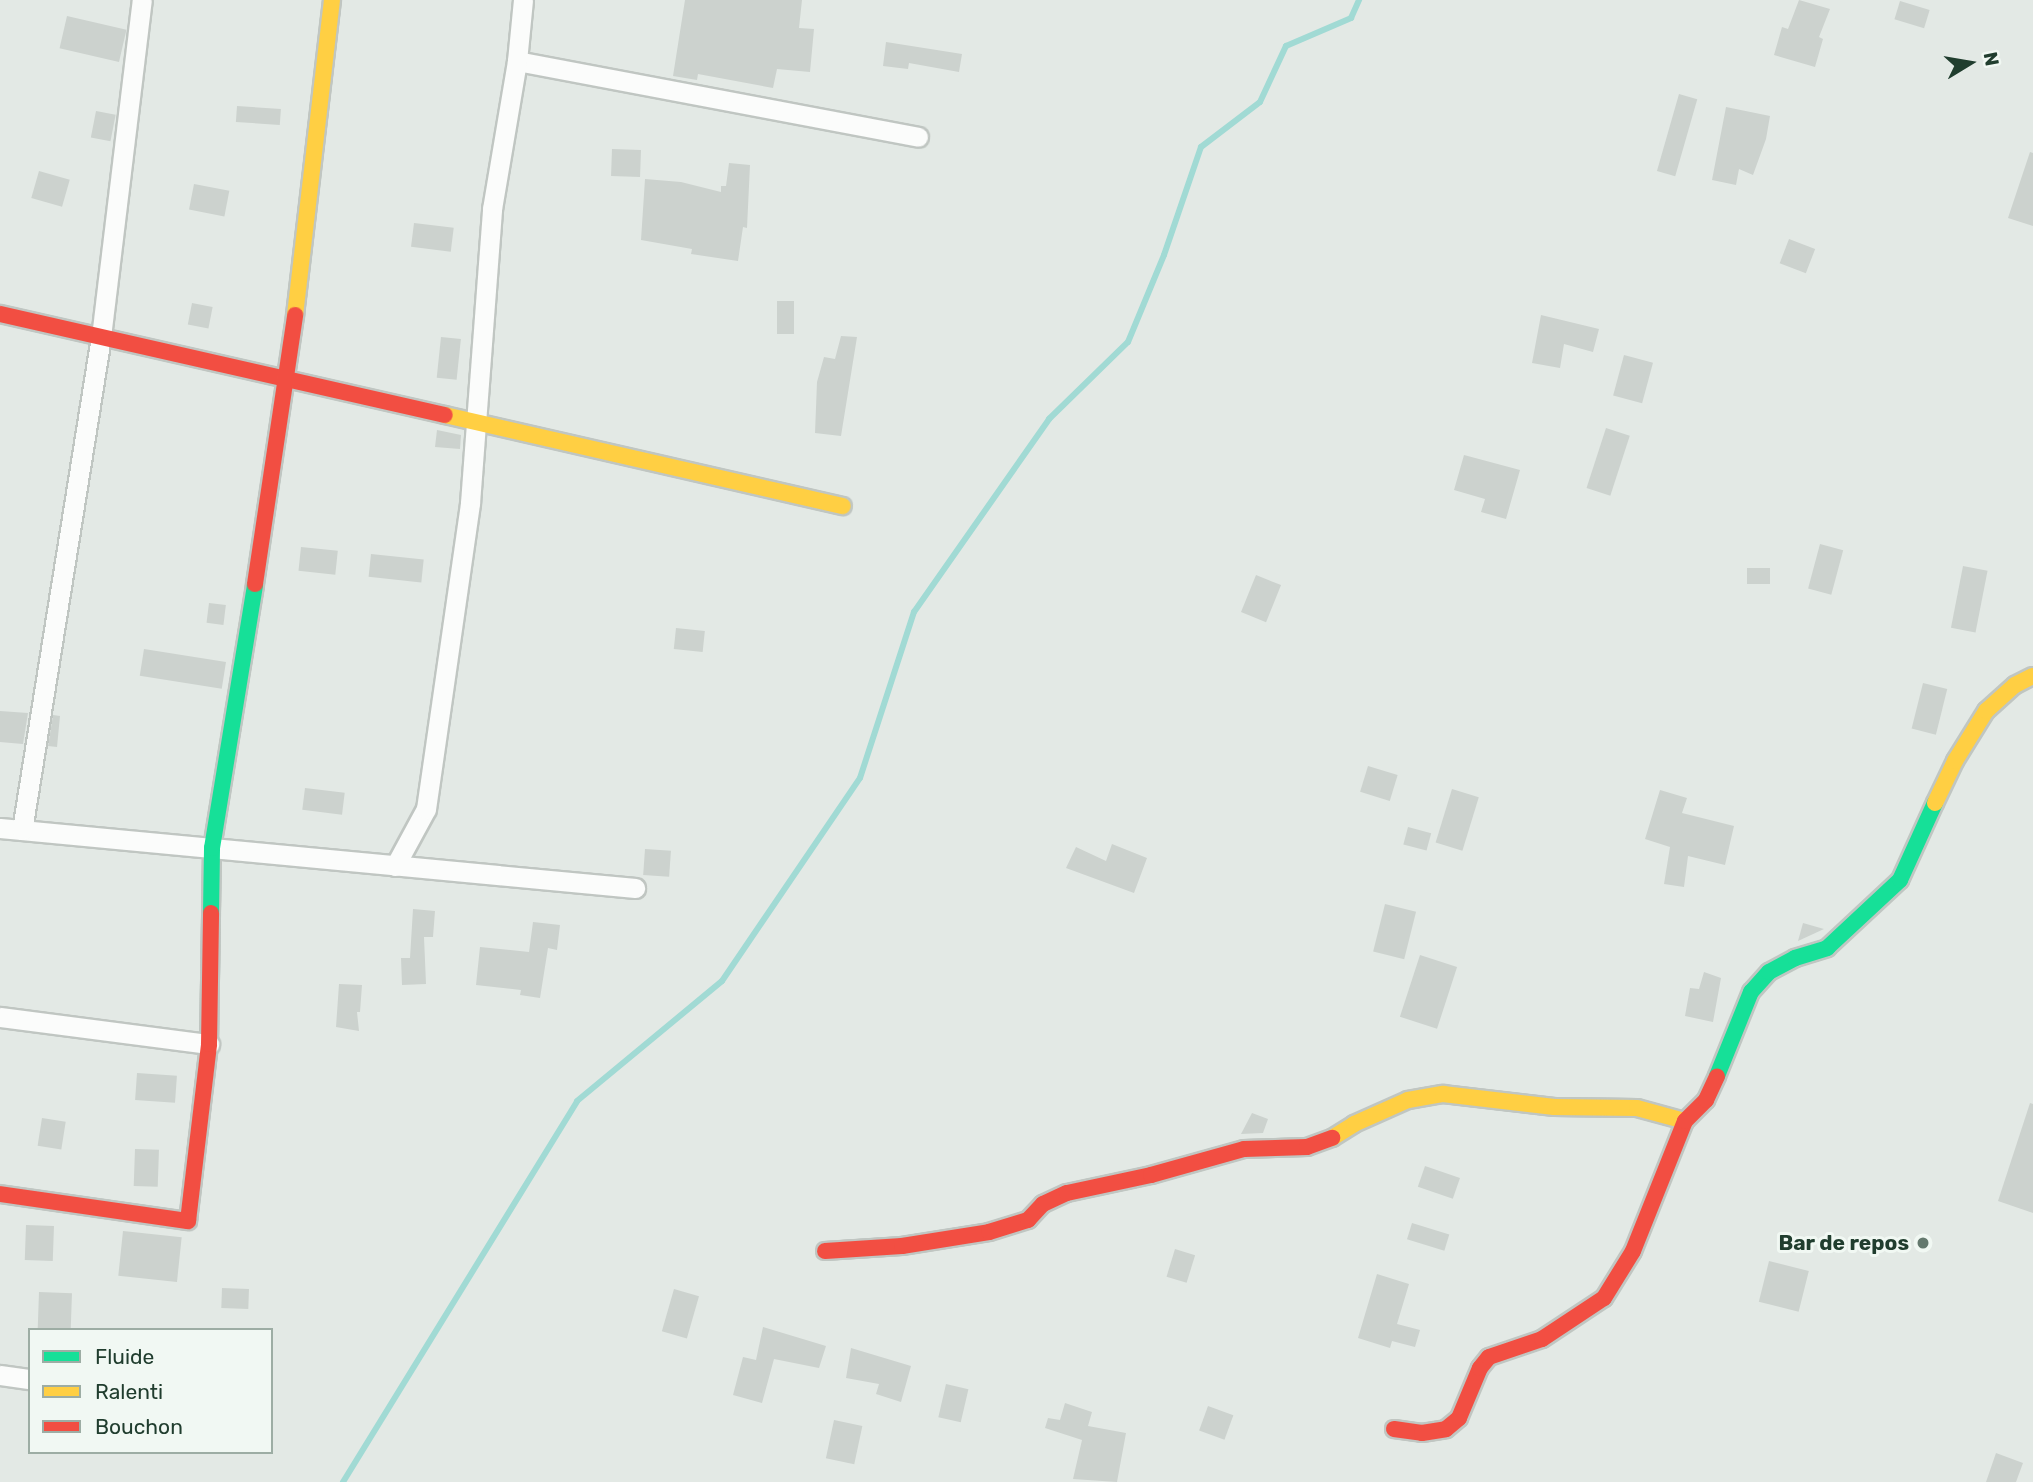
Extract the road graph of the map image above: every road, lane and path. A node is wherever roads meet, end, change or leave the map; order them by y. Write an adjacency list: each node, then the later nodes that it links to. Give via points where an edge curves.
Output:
1 (142, 0): 7 (street)
2 (332, 0): 8 (street)
3 (523, 0): 4 (street)
4 (517, 61): 5 (street); 9 (street, via 492,209)
5 (918, 137)
6 (0, 314): 7 (street)
7 (101, 337): 8 (street); 13 (street)
8 (288, 379): 9 (street); 14 (street)
9 (475, 422): 10 (street); 15 (street, via 470,503 426,809)
10 (843, 506)
11 (2033, 676): 19 (street, via 2014,685 1986,712 1955,761 1900,880 1827,948 1769,972 1751,992 1706,1100)
12 (0, 828): 13 (street)
13 (22, 830): 14 (street)
14 (212, 848): 15 (street); 18 (street)
15 (395, 866): 16 (street)
16 (635, 888)
17 (0, 1017): 18 (street)
18 (209, 1044): 20 (street, via 188,1222)
19 (1685, 1121): 21 (street, via 1637,1108 1554,1107 1443,1094 1408,1100 1307,1147 1244,1149 1067,1193 1043,1204 1028,1220 989,1232 902,1246); 24 (street, via 1633,1251 1604,1298 1542,1339 1489,1357 1459,1418 1446,1429 1422,1433)
20 (0, 1194)
21 (825, 1251)
22 (0, 1375): 23 (street)
23 (28, 1379)
24 (1394, 1429)

